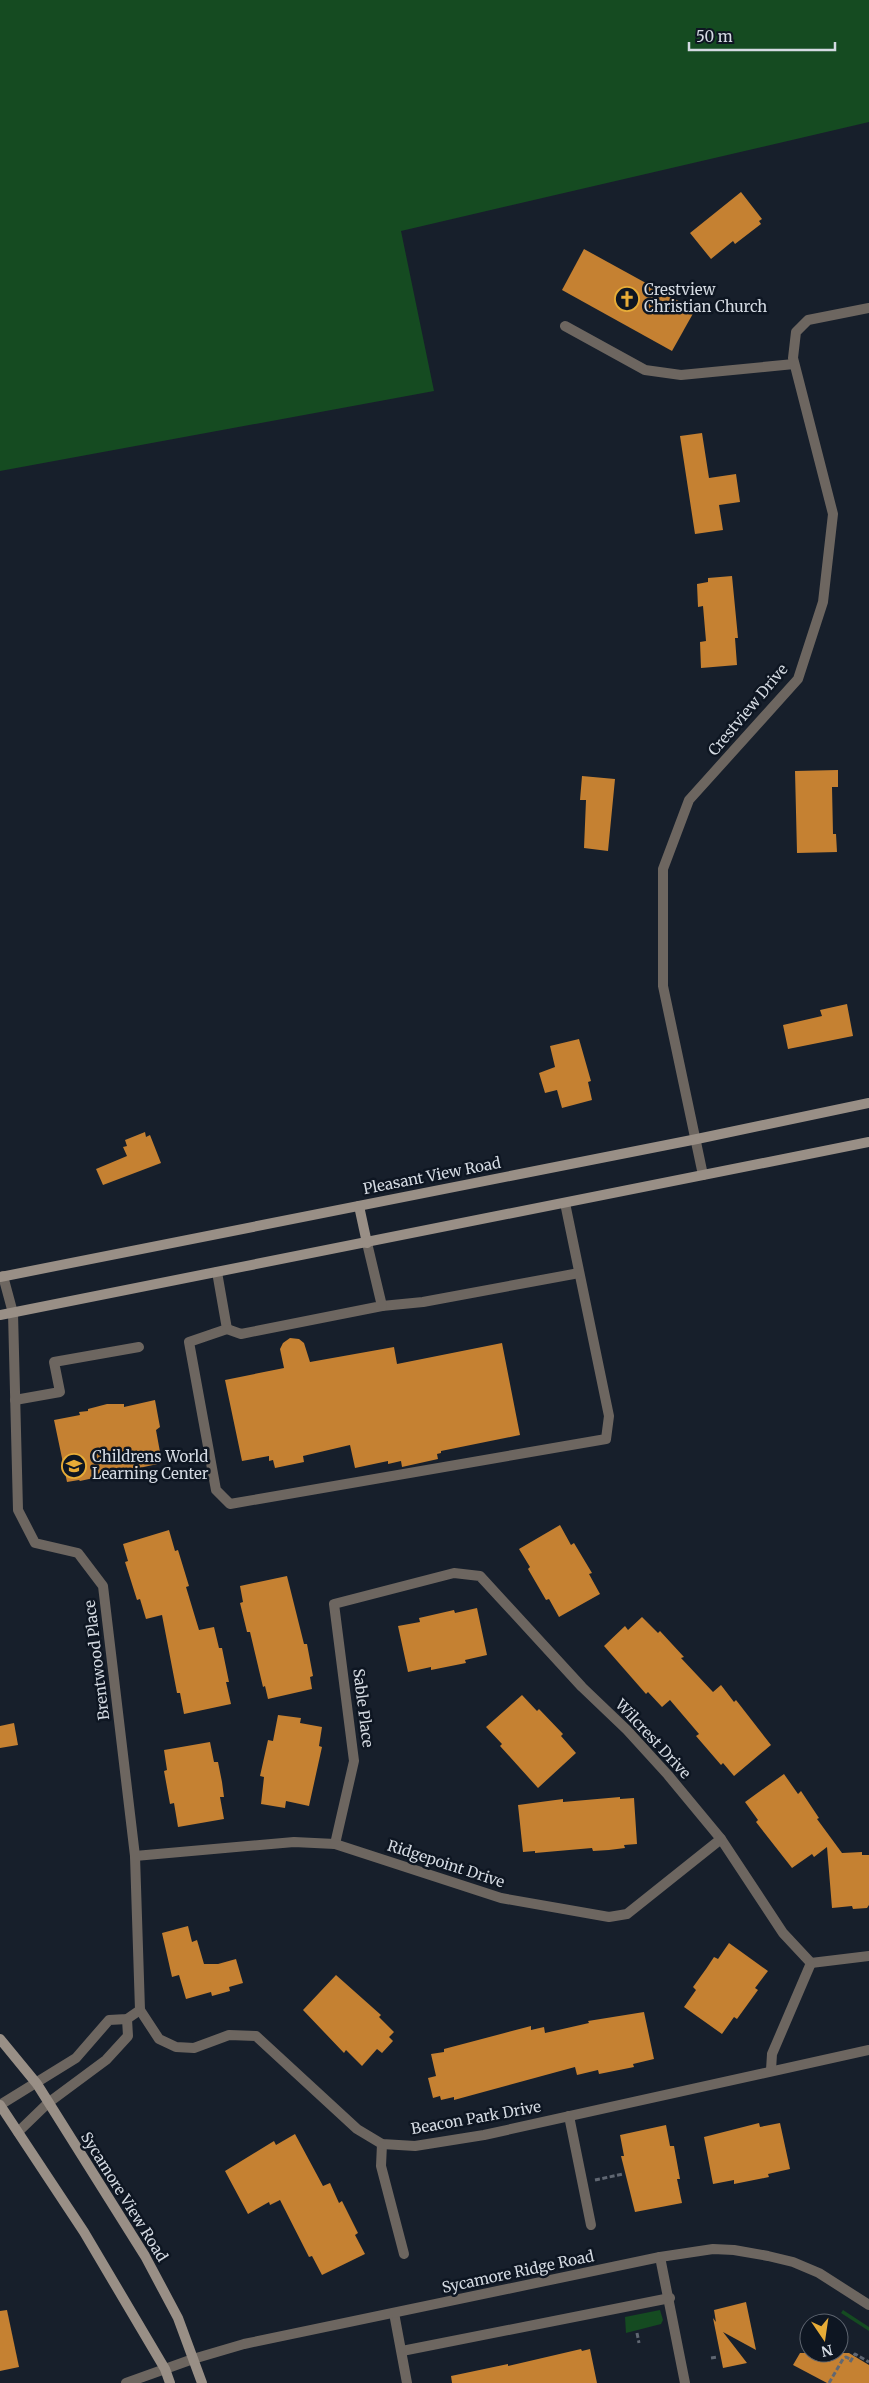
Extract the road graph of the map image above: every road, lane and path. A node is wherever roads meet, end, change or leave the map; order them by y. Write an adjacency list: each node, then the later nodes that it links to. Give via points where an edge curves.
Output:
1 (869, 308): 3 (street, Crestview Drive, via 808,320 796,332)
2 (565, 326): 3 (street, via 645,370 681,375)
3 (794, 364): 5 (street, Crestview Drive, via 833,514 823,602 798,679 689,800 663,869 663,986)
4 (869, 1103): 5 (main road, Pleasant View Road)
5 (697, 1139): 7 (street, Crestview Drive); 9 (main road, Pleasant View Road)
6 (869, 1142): 7 (main road)
7 (704, 1176): 8 (main road)
8 (564, 1203): 10 (main road); 12 (street)
9 (360, 1206): 10 (main road); 13 (main road, Pleasant View Road)
10 (367, 1243): 11 (main road); 14 (street)
11 (217, 1272): 15 (main road); 17 (street)
12 (579, 1273): 14 (street, via 423,1302); 17 (street, via 609,1416 606,1438 230,1504 216,1490 189,1342)
13 (2, 1276): 15 (street, Brentwood Place)
14 (382, 1306): 17 (street, via 241,1334)
15 (13, 1313): 16 (main road); 19 (street, Brentwood Place)
16 (0, 1315)
17 (227, 1330)
18 (138, 1347): 19 (street, via 54,1362 60,1392)
19 (15, 1400): 23 (street, Brentwood Place, via 18,1510 35,1543 78,1553 103,1586)
20 (334, 1604): 21 (street, Wilcrest Drive, via 454,1573 480,1576 582,1687 633,1737); 22 (street, Sable Place, via 354,1761)
21 (721, 1839): 22 (street, Ridgepoint Drive, via 627,1914 609,1917 501,1898); 25 (street, Wilcrest Drive, via 782,1933)
22 (335, 1844): 23 (street, Ridgepoint Drive, via 294,1842)
23 (135, 1856): 26 (street, Brentwood Place)
24 (869, 1956): 25 (street)
25 (811, 1963): 30 (street, via 772,2054)
26 (140, 2010): 27 (street); 36 (street, Beacon Park Drive, via 159,2039 176,2047 194,2048 230,2035 256,2036 357,2129)
27 (126, 2018): 31 (street, via 109,2020 76,2058); 32 (street, via 128,2036 106,2060)
28 (0, 2039): 31 (main road, Sycamore View Road)
29 (869, 2050): 30 (street, Beacon Park Drive)
30 (771, 2070): 34 (street, Beacon Park Drive)
31 (37, 2084): 32 (main road, Sycamore View Road); 33 (street)
32 (48, 2103): 35 (street); 50 (main road, Sycamore View Road, via 145,2256 178,2318)
33 (0, 2105): 35 (main road)
34 (569, 2116): 36 (street, Beacon Park Drive, via 415,2146); 39 (street)
35 (18, 2132): 52 (main road, via 84,2232)
36 (382, 2144): 40 (street, via 381,2166)
37 (623, 2174): 38 (path)
38 (594, 2180)
39 (591, 2224)
40 (404, 2254)
41 (660, 2257): 42 (street); 43 (street, Sycamore Ridge Road, via 713,2249 785,2260 819,2273); 44 (street, Sycamore Ridge Road)
42 (670, 2298): 47 (street); 57 (street)
43 (869, 2305)
44 (394, 2313): 47 (street); 50 (street, Sycamore Ridge Road, via 244,2344)
45 (637, 2333): 46 (path)
46 (639, 2343)
47 (402, 2351): 56 (street)
48 (718, 2357): 49 (path)
49 (711, 2358)
50 (193, 2359): 52 (street, Sycamore Ridge Road); 55 (main road, Sycamore View Road)
51 (869, 2362): 58 (path, via 855,2354 851,2361 846,2357)
52 (166, 2369): 53 (street, Sycamore Ridge Road); 54 (main road)
53 (126, 2383)
54 (170, 2383)
55 (202, 2383)
56 (407, 2383)
57 (685, 2383)
58 (829, 2383)

